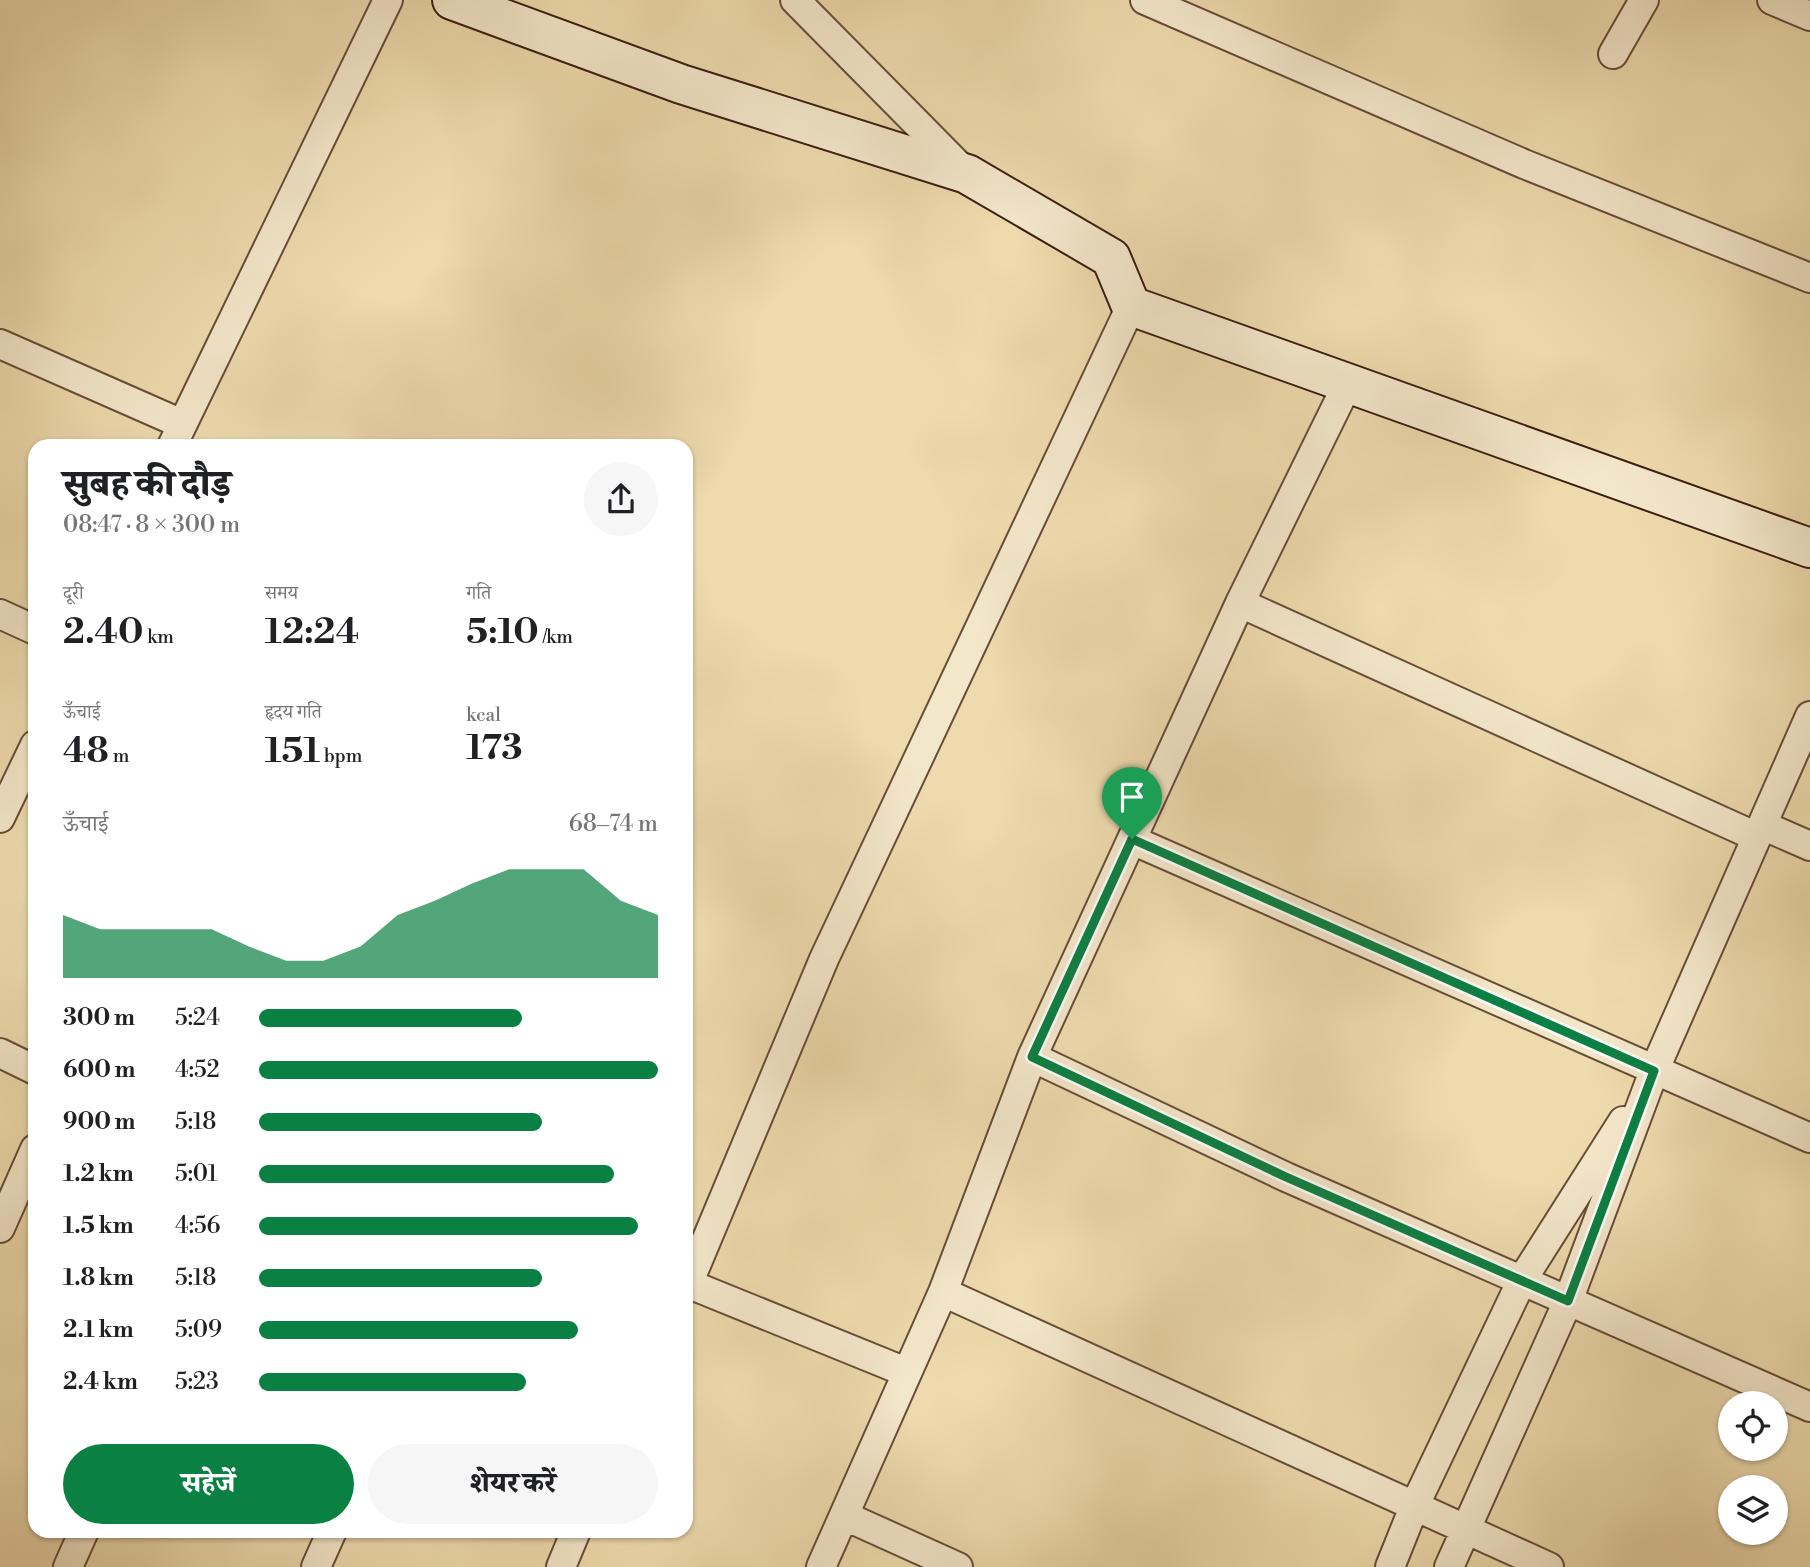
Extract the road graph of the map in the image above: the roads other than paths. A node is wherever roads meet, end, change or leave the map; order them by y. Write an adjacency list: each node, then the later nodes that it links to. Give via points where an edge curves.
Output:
1 (388, 0): 14 (street)
2 (452, 0): 9 (street, via 681,84)
3 (795, 0): 9 (street)
4 (1145, 0): 10 (street, via 1524,164)
5 (1644, 0): 8 (street)
6 (1772, 0): 7 (street)
7 (1810, 16)
8 (1613, 54)
9 (967, 174): 11 (street, via 1111,258)
10 (1810, 278)
11 (1131, 306): 13 (street); 32 (street, via 824,959)
12 (0, 344): 14 (street)
13 (1348, 383): 15 (street); 16 (street)
14 (177, 435)
15 (1810, 548)
16 (1240, 603): 22 (street); 23 (street)
17 (0, 614): 18 (street)
18 (28, 627)
19 (1810, 716): 22 (street)
20 (28, 760): 21 (street)
21 (0, 818)
22 (1760, 831): 24 (street); 28 (street)
23 (1132, 839): 26 (street); 28 (street)
24 (1810, 846)
25 (0, 1053): 27 (street)
26 (1032, 1057): 33 (street, via 1286,1177); 35 (street)
27 (28, 1067)
28 (1654, 1071): 29 (street); 33 (street); 36 (street)
29 (1810, 1138)
30 (28, 1165): 31 (street)
31 (0, 1228)
32 (693, 1273)
33 (1522, 1280): 36 (street); 39 (street)
34 (693, 1289): 37 (street)
35 (943, 1292): 37 (street); 39 (street)
36 (1568, 1301): 38 (street); 41 (street)
37 (906, 1372): 40 (street)
38 (1810, 1407)
39 (1414, 1507): 41 (street); 50 (street)
40 (845, 1516): 48 (street); 49 (street)
41 (1466, 1530): 51 (street); 52 (street)
42 (81, 1538): 45 (street)
43 (329, 1538): 46 (street)
44 (573, 1538): 47 (street)
45 (68, 1567)
46 (316, 1567)
47 (561, 1567)
48 (821, 1567)
49 (958, 1567)
50 (1390, 1567)
51 (1449, 1567)
52 (1549, 1567)

